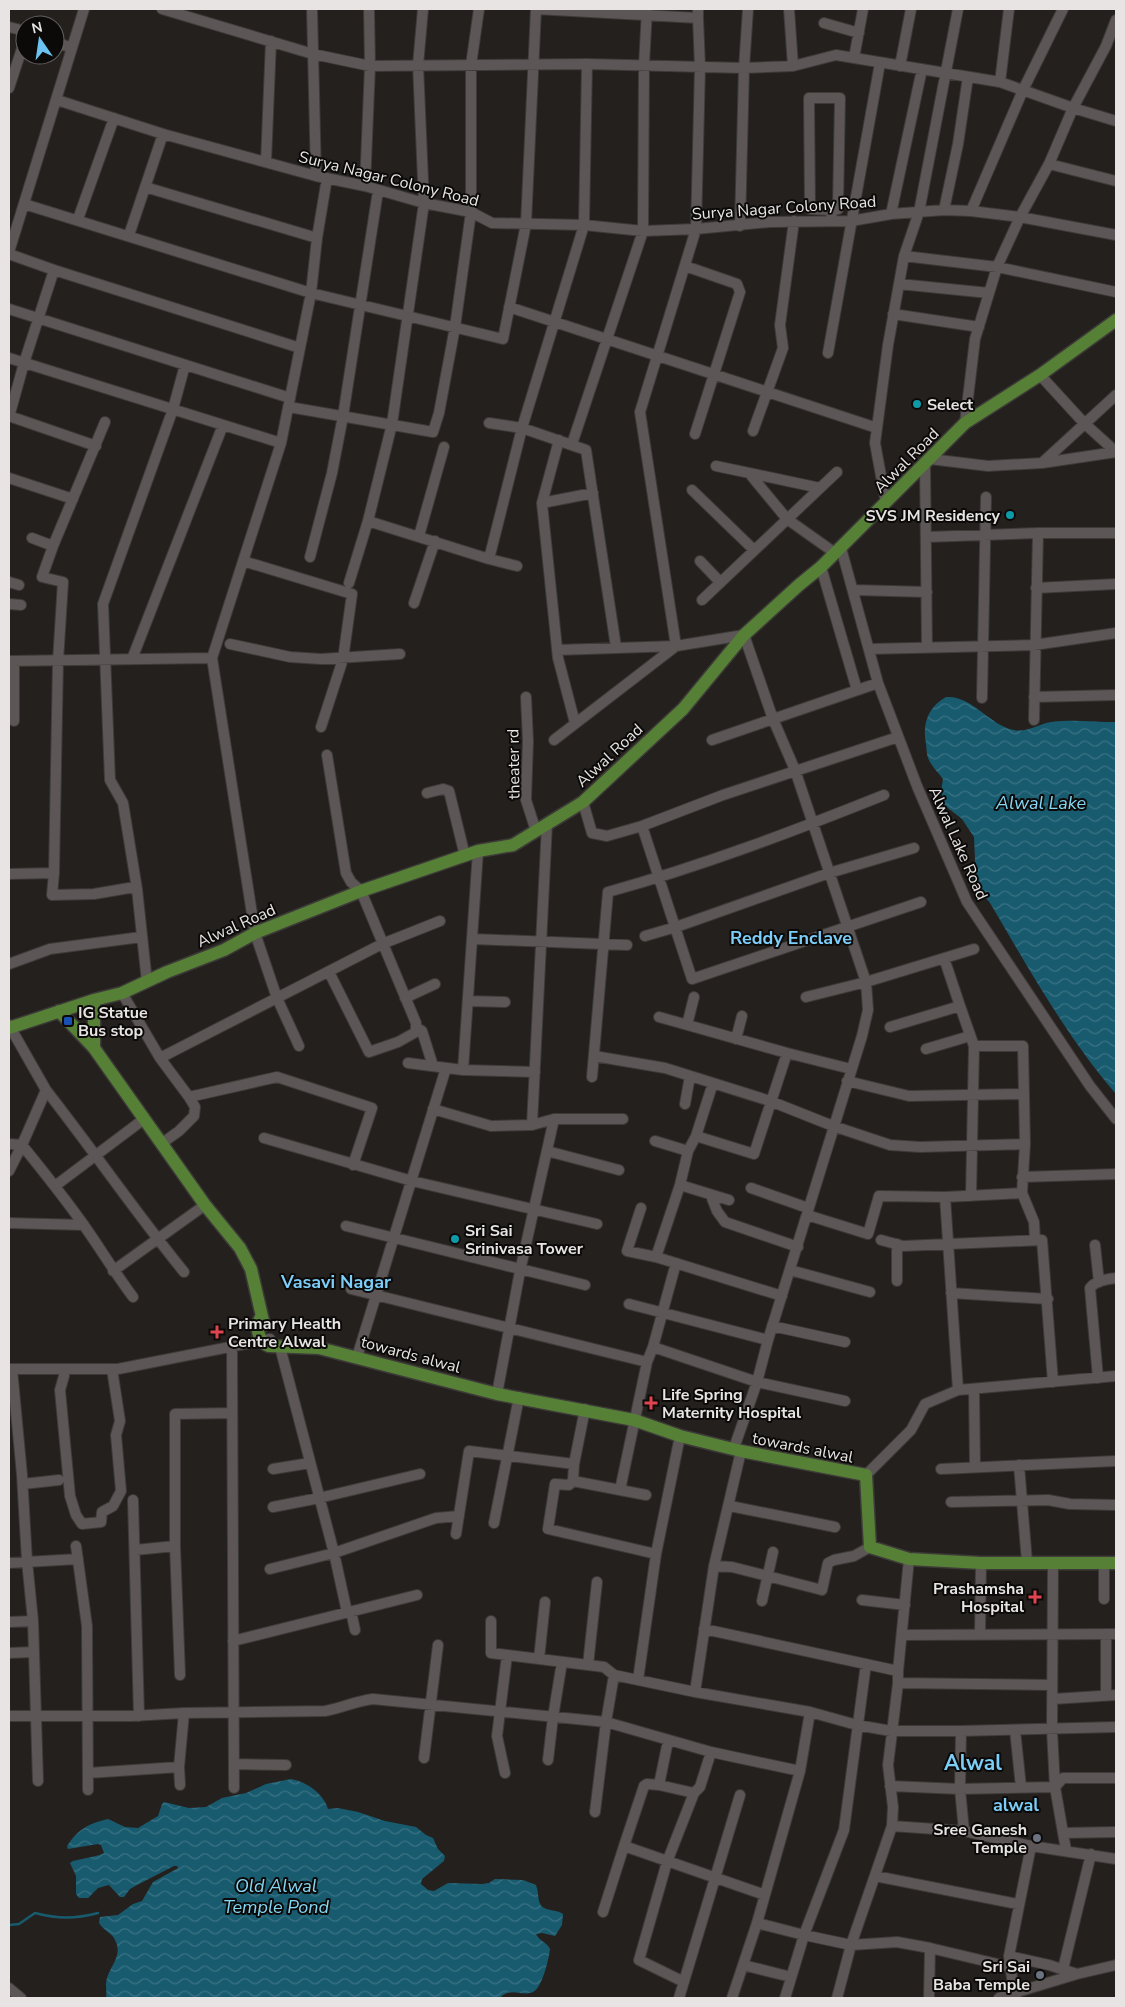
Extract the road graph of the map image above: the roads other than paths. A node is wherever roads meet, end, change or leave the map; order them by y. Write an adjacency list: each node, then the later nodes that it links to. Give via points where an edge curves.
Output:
1 (84, 9): 23 (street)
2 (162, 9): 20 (street)
3 (312, 9): 25 (street)
4 (369, 9): 33 (street)
5 (423, 9): 34 (street)
6 (479, 9): 30 (street)
7 (536, 9): 15 (street); 31 (street)
8 (748, 9): 38 (street)
9 (790, 9): 35 (street)
10 (862, 9): 19 (street)
11 (911, 9): 36 (street)
12 (958, 9): 40 (street)
13 (1009, 9): 42 (street)
14 (1063, 9): 44 (street)
15 (647, 12): 16 (street); 32 (street)
16 (698, 13): 37 (street)
17 (1116, 20): 22 (street)
18 (824, 23): 19 (street)
19 (859, 33): 26 (street)
20 (271, 41): 25 (street); 50 (street)
21 (65, 46): 23 (street)
22 (1106, 46): 24 (street); 46 (street)
23 (72, 48): 45 (street)
24 (1116, 49)
25 (313, 54): 33 (street); 52 (street)
26 (854, 58): 27 (street); 35 (street, via 836,55)
27 (880, 63): 36 (street); 68 (street)
28 (587, 64): 31 (street); 32 (street); 71 (street)
29 (17, 65): 43 (street)
30 (471, 65): 31 (street); 34 (street); 62 (street)
31 (532, 65): 70 (street)
32 (644, 65): 37 (street); 74 (street)
33 (370, 66): 34 (street); 54 (street)
34 (418, 66): 57 (street)
35 (793, 66): 38 (street)
36 (900, 66): 39 (street)
37 (700, 67): 38 (street); 73 (street)
38 (744, 68): 72 (street)
39 (922, 69): 40 (street); 64 (street)
40 (946, 73): 41 (street); 63 (street)
41 (968, 77): 42 (street); 60 (street)
42 (1000, 82): 44 (street)
43 (9, 88)
44 (1023, 90): 46 (street); 61 (street)
45 (57, 100): 47 (street, Surya Nagar Colony Road); 58 (street)
46 (1073, 108): 48 (street); 51 (street)
47 (114, 118): 49 (street, Surya Nagar Colony Road); 66 (street)
48 (1116, 121)
49 (163, 134): 50 (street, Surya Nagar Colony Road); 55 (street)
50 (266, 162): 52 (street, Surya Nagar Colony Road)
51 (1049, 164): 53 (street); 65 (street)
52 (322, 177): 54 (street, Surya Nagar Colony Road); 77 (street)
53 (1116, 181)
54 (365, 186): 56 (street, Surya Nagar Colony Road)
55 (145, 187): 75 (street); 77 (street)
56 (378, 191): 57 (street, Surya Nagar Colony Road); 87 (street)
57 (424, 203): 62 (street, Surya Nagar Colony Road); 91 (street)
58 (24, 204): 66 (street); 78 (street)
59 (831, 210): 59 (street, via 810,209 809,98 840,98 838,209); 67 (street)
60 (944, 210): 61 (street, Surya Nagar Colony Road); 63 (street, Surya Nagar Colony Road)
61 (971, 211): 65 (street, Surya Nagar Colony Road)
62 (471, 212): 70 (street, Surya Nagar Colony Road, via 492,223); 96 (street)
63 (919, 212): 64 (street, Surya Nagar Colony Road); 79 (street)
64 (891, 214): 68 (street, Surya Nagar Colony Road)
65 (1020, 217): 76 (street, Surya Nagar Colony Road); 81 (street)
66 (78, 219): 75 (street)
67 (832, 221): 68 (street, Surya Nagar Colony Road); 69 (street, Surya Nagar Colony Road)
68 (851, 221): 99 (street)
69 (794, 222): 72 (street, Surya Nagar Colony Road); 106 (street, via 780,325 783,348)
70 (526, 224): 71 (street, Surya Nagar Colony Road); 88 (street)
71 (584, 225): 74 (street, Surya Nagar Colony Road); 94 (street)
72 (740, 226): 73 (street, Surya Nagar Colony Road)
73 (696, 229): 74 (street, Surya Nagar Colony Road); 80 (street)
74 (643, 231): 97 (street)
75 (129, 235): 85 (street)
76 (1116, 235)
77 (317, 238): 85 (street)
78 (9, 253): 82 (street)
79 (904, 256): 81 (street); 83 (street)
80 (685, 266): 100 (street); 104 (street, via 740,287)
81 (997, 267): 84 (street); 86 (street)
82 (54, 270): 92 (street); 98 (street)
83 (899, 284): 86 (street); 90 (street)
84 (1116, 292)
85 (311, 293): 87 (street); 98 (street)
86 (989, 294): 95 (street)
87 (359, 305): 91 (street); 110 (street)
88 (509, 307): 94 (street); 96 (street, via 503,339)
89 (9, 309): 92 (street)
90 (894, 314): 95 (street); 119 (street)
91 (408, 316): 96 (street); 115 (street)
92 (38, 318): 102 (street); 103 (street)
93 (1116, 320): 105 (main road, Alwal Road)
94 (554, 322): 97 (street); 118 (street)
95 (979, 326): 114 (street)
96 (455, 327): 115 (street, via 433,432)
97 (607, 341): 100 (street); 124 (street)
98 (300, 348): 108 (street)
99 (828, 353)
100 (657, 356): 104 (street); 173 (street, via 640,412)
101 (9, 358): 102 (street)
102 (24, 363): 109 (street); 111 (street)
103 (184, 365): 108 (street); 109 (street)
104 (713, 375): 106 (street); 121 (street)
105 (1040, 375): 114 (main road, Alwal Road); 116 (street)
106 (767, 392): 119 (street); 120 (street)
107 (1116, 395): 116 (street)
108 (290, 402): 110 (street); 123 (street)
109 (172, 410): 117 (street); 183 (street, via 103,604)
110 (342, 416): 115 (street); 153 (street, via 332,473)
111 (9, 417): 125 (street)
112 (105, 422): 125 (street)
113 (489, 423): 118 (street)
114 (965, 423): 128 (main road, Alwal Road)
115 (392, 424): 142 (street)
116 (1084, 424): 127 (street); 129 (street)
117 (223, 425): 123 (street); 181 (street)
118 (522, 428): 122 (street); 154 (street)
119 (877, 428): 140 (street, via 875,443)
120 (753, 431)
121 (695, 434)
122 (559, 440): 124 (street); 139 (street)
123 (281, 444): 155 (street)
124 (572, 444): 136 (street, via 586,450)
125 (96, 446): 138 (street)
126 (444, 447): 145 (street)
127 (1116, 452): 129 (street)
128 (928, 461): 129 (street, via 988,466); 140 (main road, Alwal Road); 147 (street)
129 (1042, 463)
130 (716, 466): 132 (street)
131 (837, 472): 134 (street)
132 (749, 473): 134 (street); 141 (street)
133 (10, 482): 138 (street)
134 (820, 488): 141 (street)
135 (692, 490): 151 (street)
136 (593, 493): 139 (street); 175 (street)
137 (986, 497): 146 (street)
138 (74, 499): 150 (street)
139 (542, 503): 178 (street)
140 (886, 503): 152 (main road, Alwal Road)
141 (787, 520): 151 (street); 152 (street)
142 (368, 521): 145 (street); 160 (street)
143 (1038, 533): 144 (street); 146 (street); 162 (street)
144 (1116, 533)
145 (419, 536): 149 (street)
146 (986, 536): 147 (street); 174 (street)
147 (927, 537): 164 (street)
148 (32, 538): 150 (street)
149 (434, 541): 154 (street); 166 (street)
150 (53, 546): 184 (street, via 42,576 63,582)
151 (754, 550): 159 (street)
152 (838, 550): 158 (main road, Alwal Road); 163 (street, Alwal Lake Road)
153 (310, 557)
154 (489, 559): 157 (street)
155 (244, 561): 180 (street); 182 (street, via 352,594)
156 (700, 561): 159 (street)
157 (517, 566)
158 (822, 567): 170 (main road, Alwal Road); 187 (street)
159 (720, 582): 165 (street)
160 (349, 583)
161 (1116, 584): 162 (street)
162 (1036, 588): 172 (street)
163 (854, 590): 164 (street); 177 (street, Alwal Lake Road)
164 (927, 592): 176 (street)
165 (702, 600)
166 (414, 603)
167 (9, 604): 168 (street)
168 (20, 605)
169 (1116, 633): 172 (street)
170 (744, 635): 173 (street); 192 (street); 204 (main road, Alwal Road, via 683,708)
171 (230, 644): 182 (street, via 290,657)
172 (1034, 645): 174 (street); 190 (street)
173 (676, 646): 175 (street); 195 (street)
174 (984, 646): 176 (street); 191 (street)
175 (616, 647): 178 (street)
176 (926, 647): 177 (street)
177 (869, 648): 186 (street, Alwal Lake Road)
178 (557, 650): 195 (street)
179 (400, 654): 182 (street)
180 (212, 658): 181 (street); 222 (street)
181 (132, 659): 183 (street)
182 (343, 659): 196 (street)
183 (105, 660): 184 (street); 216 (street, via 110,780 122,803)
184 (58, 661): 185 (street); 212 (street)
185 (11, 662): 194 (street)
186 (878, 683): 187 (street); 197 (street, Alwal Lake Road)
187 (857, 690): 192 (street)
188 (1116, 695): 190 (street)
189 (526, 696): 208 (street, theater rd, via 526,800)
190 (1034, 697): 193 (street)
191 (982, 698)
192 (774, 720): 199 (street); 201 (street)
193 (1034, 720)
194 (14, 721)
195 (576, 723): 198 (street)
196 (321, 727)
197 (898, 737): 201 (street); 281 (street, Alwal Lake Road, via 967,902 1090,1086)
198 (554, 740)
199 (712, 740)
200 (327, 755): 217 (street, via 346,873)
201 (795, 770): 205 (street); 207 (street)
202 (427, 793): 211 (street, via 443,789 449,791)
203 (884, 795): 205 (street)
204 (582, 802): 206 (main road, Alwal Road); 207 (street, via 592,833 607,836)
205 (813, 823): 213 (street); 215 (street)
206 (547, 824): 208 (main road, Alwal Road); 226 (street)
207 (642, 826): 215 (street)
208 (536, 831): 210 (main road, Alwal Road, via 513,845)
209 (914, 848): 213 (street)
210 (478, 851): 211 (main road, Alwal Road); 225 (street)
211 (465, 856): 217 (main road, Alwal Road)
212 (54, 873): 214 (street); 216 (street, via 52,895)
213 (830, 873): 220 (street); 221 (street)
214 (9, 874)
215 (660, 877): 221 (street); 228 (street, via 608,892)
216 (137, 889): 224 (street)
217 (361, 891): 222 (main road, Alwal Road); 227 (street)
218 (921, 902): 220 (street)
219 (440, 921): 227 (street)
220 (847, 926): 221 (street, via 692,979); 235 (street)
221 (676, 927): 223 (street)
222 (254, 932): 234 (main road, Alwal Road, via 224,950); 240 (street)
223 (645, 936)
224 (141, 937): 232 (street, via 50,949); 234 (street)
225 (473, 939): 226 (street); 243 (street)
226 (542, 942): 228 (street); 266 (street)
227 (382, 944): 233 (street); 241 (street)
228 (603, 944): 229 (street); 259 (street)
229 (627, 944)
230 (974, 949): 231 (street)
231 (944, 958): 235 (street); 245 (street)
232 (9, 964)
233 (329, 972): 240 (street); 251 (street, via 369,1052 398,1042)
234 (147, 982): 237 (main road, Alwal Road)
235 (866, 982): 239 (street); 264 (street, via 868,1010)
236 (435, 984): 241 (street)
237 (122, 993): 242 (main road, Alwal Road); 260 (street)
238 (694, 997): 249 (street)
239 (806, 997)
240 (277, 998): 255 (street); 260 (street)
241 (405, 998): 251 (street)
242 (94, 1000): 246 (main road, Alwal Road); 256 (main road)
243 (468, 1000): 244 (street); 265 (street)
244 (505, 1002)
245 (960, 1006): 252 (street); 254 (street)
246 (59, 1011): 250 (main road, Alwal Road); 256 (main road)
247 (742, 1016): 253 (street)
248 (659, 1017): 249 (street)
249 (687, 1025): 253 (street)
250 (9, 1027): 271 (street)
251 (417, 1028): 262 (street, via 422,1031)
252 (890, 1028)
253 (736, 1039): 258 (street)
254 (972, 1041): 257 (street); 272 (street, via 1023,1046); 273 (street)
255 (299, 1046)
256 (94, 1048): 278 (main road)
257 (926, 1049)
258 (787, 1053): 264 (street); 275 (street)
259 (594, 1056): 267 (street, via 665,1068); 268 (street)
260 (160, 1058): 274 (street)
261 (408, 1063): 262 (street)
262 (433, 1066): 263 (street)
263 (446, 1068): 265 (street); 277 (street)
264 (852, 1069): 269 (street)
265 (463, 1070): 266 (street)
266 (535, 1072): 282 (street)
267 (690, 1076): 270 (street); 276 (street)
268 (592, 1077)
269 (847, 1081): 273 (street, via 909,1096); 283 (street)
270 (712, 1083): 275 (street); 284 (street)
271 (46, 1090): 290 (street); 294 (street)
272 (1024, 1094): 273 (street); 289 (street)
273 (972, 1095): 291 (street)
274 (189, 1097): 288 (street, via 195,1107 194,1116); 295 (street, via 277,1077 372,1108)
275 (770, 1101): 283 (street); 284 (street, via 754,1154)
276 (685, 1104)
277 (433, 1109): 282 (street, via 491,1126); 300 (street)
278 (144, 1119): 288 (main road); 294 (street)
279 (554, 1119): 280 (street); 282 (street); 292 (street)
280 (622, 1119)
281 (1116, 1119)
282 (532, 1125)
283 (833, 1126): 291 (street, via 890,1145); 312 (street)
284 (696, 1136): 293 (street)
285 (264, 1138): 295 (street)
286 (655, 1141): 293 (street)
287 (9, 1144): 290 (street)
288 (161, 1144): 309 (main road)
289 (1025, 1144): 291 (street); 299 (street)
290 (22, 1145): 296 (street); 302 (street)
291 (971, 1145): 306 (street)
292 (547, 1151): 297 (street); 311 (street)
293 (688, 1151): 301 (street)
294 (97, 1155): 302 (street); 318 (street)
295 (353, 1165): 300 (street)
296 (9, 1170)
297 (619, 1170)
298 (1116, 1174): 299 (street)
299 (1022, 1177): 304 (street)
300 (412, 1181): 311 (street); 317 (street)
301 (680, 1185): 305 (street); 325 (street)
302 (55, 1186): 315 (street)
303 (751, 1188): 312 (street)
304 (1022, 1193): 306 (street); 320 (street, via 1034,1222)
305 (711, 1196): 308 (street); 324 (street, via 725,1222)
306 (971, 1196): 307 (street)
307 (945, 1197): 312 (street, via 879,1196 868,1234); 322 (street)
308 (729, 1200)
309 (205, 1205): 318 (street); 348 (main road, via 240,1248 248,1264 265,1333)
310 (640, 1208): 325 (street, via 627,1252)
311 (533, 1209): 314 (street); 329 (street)
312 (808, 1212): 324 (street)
313 (9, 1223): 315 (street)
314 (597, 1224)
315 (84, 1225): 328 (street)
316 (346, 1226): 317 (street)
317 (394, 1238): 329 (street); 338 (street)
318 (158, 1240): 328 (street); 330 (street)
319 (881, 1240): 321 (street)
320 (1035, 1240): 322 (street); 341 (street, via 1042,1240)
321 (897, 1244): 322 (street); 332 (street)
322 (948, 1245): 337 (street)
323 (1095, 1245): 333 (street)
324 (798, 1247): 327 (street)
325 (656, 1257): 326 (street)
326 (676, 1263): 339 (street); 343 (street)
327 (790, 1270): 336 (street); 339 (street)
328 (113, 1271): 340 (street)
329 (520, 1271): 334 (street); 345 (street)
330 (184, 1272)
331 (1116, 1278): 333 (street)
332 (897, 1281)
333 (1099, 1282): 357 (street, via 1090,1288)
334 (585, 1286)
335 (351, 1289): 338 (street)
336 (870, 1292)
337 (951, 1293): 341 (street); 361 (street)
338 (376, 1296): 345 (street); 351 (street)
339 (782, 1296): 344 (street)
340 (133, 1297)
341 (1048, 1299): 359 (street)
342 (630, 1304): 343 (street)
343 (662, 1311): 346 (street); 349 (street)
344 (772, 1326): 346 (street); 347 (street)
345 (509, 1329): 352 (street); 362 (street)
346 (768, 1340): 358 (street)
347 (845, 1342)
348 (272, 1344): 350 (street); 351 (main road, towards alwal, via 319,1348); 372 (street)
349 (653, 1347): 352 (street); 358 (street)
350 (232, 1348): 354 (street); 366 (street)
351 (357, 1357): 362 (main road, towards alwal)
352 (647, 1362): 367 (street)
353 (10, 1369): 355 (street); 382 (street)
354 (112, 1369): 355 (street); 355 (street, via 120,1421 116,1435 121,1491 113,1506 102,1512 101,1522 82,1524 70,1496 60,1390)
355 (64, 1370)
356 (1116, 1376): 357 (street)
357 (1098, 1378): 359 (street)
358 (757, 1382): 364 (street); 369 (street)
359 (1053, 1382): 360 (street)
360 (974, 1389): 361 (street); 375 (street)
361 (958, 1390): 379 (street, via 925,1404 911,1430)
362 (497, 1394): 363 (main road, towards alwal)
363 (519, 1396): 365 (main road, towards alwal); 370 (street)
364 (845, 1402)
365 (585, 1409): 367 (main road, towards alwal); 373 (street)
366 (232, 1413): 397 (street, via 175,1414); 431 (street)
367 (634, 1420): 368 (main road, towards alwal); 383 (street)
368 (680, 1436): 369 (main road, towards alwal); 402 (street)
369 (738, 1450): 379 (main road, towards alwal); 390 (street)
370 (507, 1455): 373 (street); 392 (street, via 469,1451); 393 (street)
371 (1116, 1461): 374 (street)
372 (310, 1463): 377 (street); 385 (street)
373 (574, 1464): 381 (street)
374 (1019, 1465): 375 (street); 387 (street)
375 (975, 1467): 376 (street)
376 (941, 1468)
377 (273, 1469)
378 (420, 1474): 385 (street)
379 (866, 1475): 398 (main road, towards alwal)
380 (58, 1480): 382 (street)
381 (574, 1481): 383 (street); 402 (street, via 569,1485 554,1484 548,1530)
382 (23, 1484): 405 (street)
383 (620, 1490): 384 (street)
384 (646, 1495)
385 (318, 1498): 391 (street); 401 (street)
386 (133, 1500): 399 (street)
387 (1022, 1500): 388 (street); 389 (street); 406 (street)
388 (951, 1502)
389 (1116, 1505)
390 (730, 1506): 394 (street); 411 (street)
391 (272, 1507)
392 (459, 1516): 395 (street); 401 (street, via 436,1518)
393 (494, 1523)
394 (835, 1527)
395 (456, 1534)
396 (76, 1546): 404 (street)
397 (175, 1546): 399 (street); 441 (street)
398 (870, 1547): 403 (main road); 413 (street, via 854,1556 828,1563 822,1590)
399 (135, 1550): 457 (street)
400 (773, 1552): 413 (street)
401 (334, 1553): 412 (street); 421 (street)
402 (656, 1554): 443 (street)
403 (910, 1558): 408 (main road); 420 (street)
404 (78, 1559): 405 (street); 456 (street, via 87,1626)
405 (26, 1561): 407 (street); 422 (street)
406 (1027, 1562): 408 (main road); 409 (main road)
407 (9, 1563)
408 (981, 1563): 427 (street)
409 (1053, 1563): 410 (main road); 428 (street)
410 (1110, 1563): 416 (street)
411 (714, 1566): 413 (street); 425 (street)
412 (270, 1569)
413 (767, 1576): 418 (street)
414 (597, 1582): 439 (street)
415 (417, 1595): 421 (street)
416 (1104, 1599)
417 (862, 1600): 420 (street)
418 (762, 1601)
419 (545, 1602): 436 (street)
420 (905, 1605): 430 (street)
421 (349, 1611): 426 (street); 431 (street)
422 (33, 1621): 424 (street); 433 (street)
423 (491, 1621): 435 (street, via 491,1653)
424 (9, 1622)
425 (704, 1629): 438 (street); 446 (street)
426 (355, 1630)
427 (980, 1634): 428 (street); 430 (street)
428 (1054, 1634): 429 (street); 445 (street)
429 (1111, 1634): 447 (street)
430 (902, 1635): 440 (street)
431 (233, 1640): 453 (street)
432 (438, 1646): 449 (street)
433 (34, 1652): 434 (street); 455 (street)
434 (9, 1653)
435 (507, 1655): 436 (street); 450 (street)
436 (539, 1659): 437 (street)
437 (562, 1662): 439 (street); 458 (street)
438 (866, 1664): 440 (street); 460 (street)
439 (588, 1665): 442 (street, via 604,1667)
440 (898, 1671): 444 (street)
441 (180, 1675)
442 (614, 1675): 443 (street); 459 (street)
443 (638, 1680): 446 (street)
444 (898, 1683): 445 (street); 464 (street)
445 (1052, 1685): 448 (street)
446 (694, 1692): 451 (street)
447 (1111, 1695): 448 (street)
448 (1053, 1699): 463 (street)
449 (430, 1706): 450 (street); 453 (street, via 373,1699 358,1700 325,1711); 468 (street)
450 (502, 1710): 458 (street); 475 (street, via 497,1736)
451 (810, 1712): 460 (street); 473 (street)
452 (184, 1713): 453 (street); 457 (street); 472 (street)
453 (233, 1714): 470 (street)
454 (9, 1716): 455 (street)
455 (36, 1716): 456 (street); 477 (street)
456 (86, 1716): 457 (street); 474 (street)
457 (139, 1716)
458 (553, 1717): 459 (street); 469 (street)
459 (606, 1722): 466 (street); 488 (street)
460 (857, 1725): 464 (street); 505 (street, via 844,1830)
461 (1116, 1727): 463 (street)
462 (1016, 1730): 463 (street); 465 (street); 481 (street)
463 (1052, 1730): 482 (street)
464 (891, 1731): 465 (street); 480 (street)
465 (961, 1731): 485 (street)
466 (668, 1741): 467 (street); 478 (street)
467 (711, 1752): 473 (street); 486 (street, via 700,1787)
468 (424, 1758)
469 (548, 1760)
470 (234, 1764): 471 (street); 483 (street)
471 (286, 1765)
472 (179, 1767): 474 (street); 479 (street)
473 (800, 1771): 501 (street)
474 (88, 1772): 484 (street)
475 (505, 1774)
476 (1116, 1778): 482 (street, via 1063,1778)
477 (38, 1781)
478 (659, 1785): 486 (street); 493 (street, via 644,1786)
479 (180, 1786)
480 (890, 1786): 485 (street); 489 (street)
481 (1021, 1787): 482 (street); 485 (street)
482 (1055, 1787): 492 (street)
483 (234, 1788)
484 (88, 1790)
485 (960, 1790): 490 (street)
486 (694, 1793): 498 (street)
487 (740, 1795): 500 (street)
488 (594, 1812)
489 (892, 1826): 490 (street); 499 (street)
490 (964, 1831): 494 (street)
491 (1116, 1832): 492 (street)
492 (1063, 1834): 495 (street)
493 (624, 1846): 498 (street); 503 (street)
494 (1031, 1846): 495 (street); 502 (street)
495 (1066, 1850): 496 (street)
496 (1091, 1854): 497 (street); 512 (street)
497 (1116, 1859)
498 (667, 1862): 500 (street); 515 (street, via 639,1960)
499 (875, 1876): 502 (street); 506 (street)
500 (715, 1878): 501 (street); 515 (street)
501 (765, 1895): 504 (street)
502 (1018, 1904): 508 (street)
503 (603, 1912)
504 (757, 1923): 505 (street); 509 (street)
505 (804, 1935): 506 (street); 514 (street)
506 (851, 1945): 507 (street, via 897,1942); 522 (street)
507 (930, 1948): 511 (street); 523 (street)
508 (1009, 1956): 511 (street); 512 (street)
509 (743, 1965): 514 (street); 520 (street)
510 (1116, 1965): 513 (street)
511 (1010, 1967): 517 (street)
512 (1064, 1969): 513 (street)
513 (1077, 1974): 517 (street)
514 (791, 1977): 521 (street)
515 (684, 1982): 519 (street)
516 (9, 1988): 518 (street)
517 (1015, 1996): 524 (street)
518 (21, 1998)
519 (679, 1998)
520 (732, 1998)
521 (785, 1998)
522 (837, 1998)
523 (929, 1998)
524 (999, 1998)

